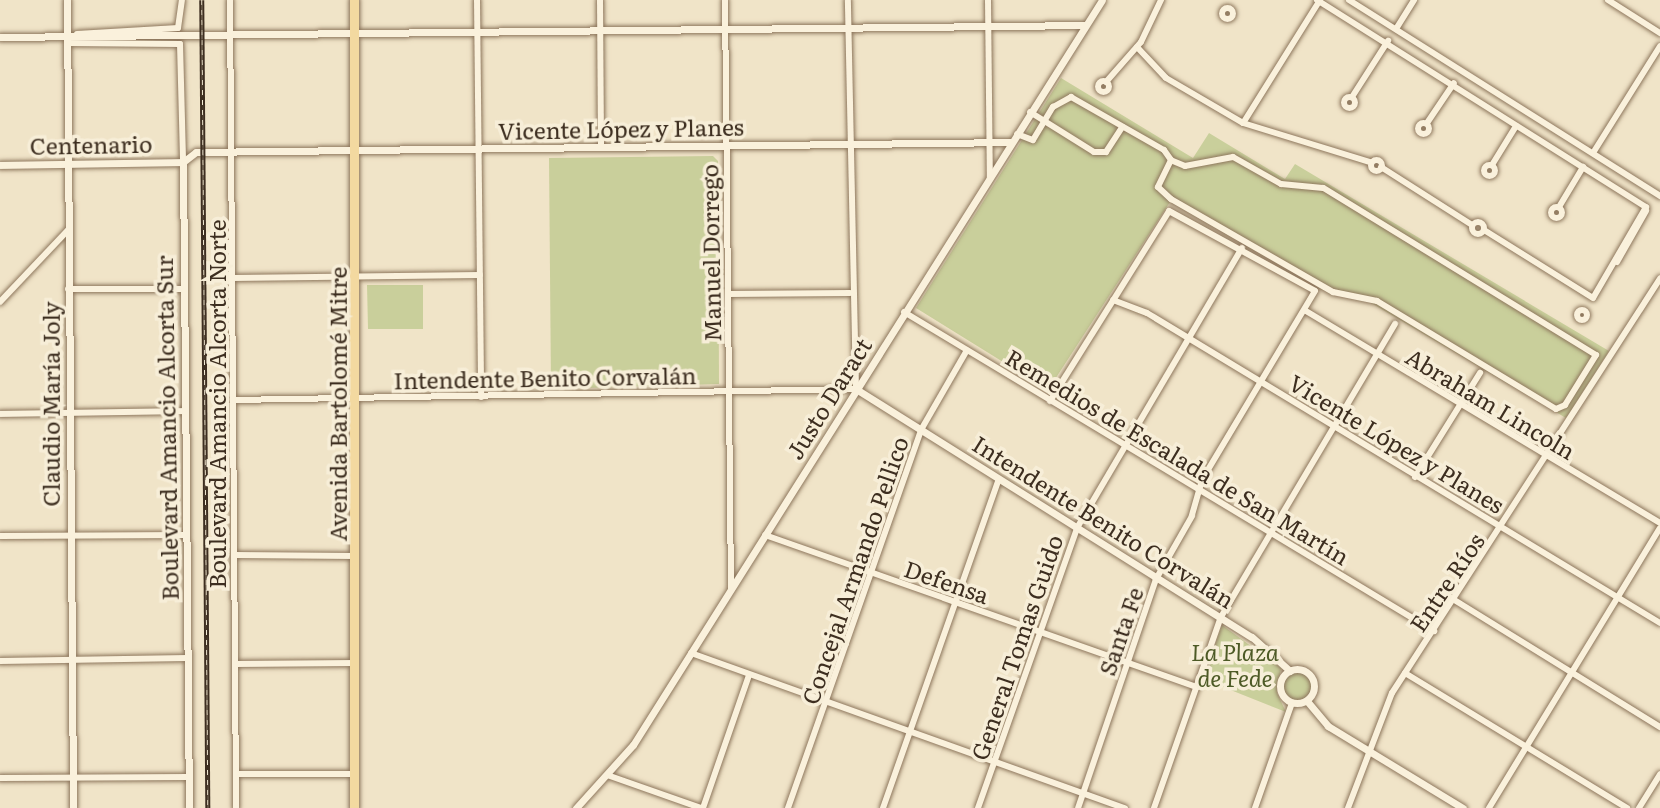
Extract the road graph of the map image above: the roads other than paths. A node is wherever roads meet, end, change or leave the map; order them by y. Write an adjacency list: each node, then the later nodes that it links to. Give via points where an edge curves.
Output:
1 (67, 0): 29 (street, Claudio María Joly)
2 (182, 0): 29 (street, via 182,22 174,29)
3 (230, 0): 26 (street, Boulevard Amancio Alcorta Norte)
4 (354, 0): 25 (main road, Avenida Bartolomé Mitre)
5 (477, 0): 23 (street)
6 (600, 0): 22 (street)
7 (725, 0): 21 (street, Manuel Dorrego)
8 (848, 0): 20 (street)
9 (988, 0): 19 (street)
10 (1102, 0): 18 (street, Justo Daract)
11 (1161, 0): 32 (street)
12 (1235, 0): 17 (street)
13 (1319, 0): 30 (street); 38 (street)
14 (1349, 0): 24 (street)
15 (1414, 0): 24 (street)
16 (1608, 0): 27 (street)
17 (1230, 8)
18 (1085, 24): 19 (street); 36 (street, Justo Daract)
19 (988, 25): 20 (street); 45 (street)
20 (848, 26): 21 (street); 46 (street)
21 (725, 27): 22 (street); 47 (street, Manuel Dorrego)
22 (601, 28): 23 (street); 48 (street)
23 (478, 29): 25 (street); 49 (street)
24 (1396, 29): 53 (street)
25 (354, 30): 26 (street); 51 (main road, Avenida Bartolomé Mitre)
26 (230, 31): 29 (street); 52 (street, Boulevard Amancio Alcorta Norte)
27 (1660, 33)
28 (0, 37): 29 (street)
29 (67, 40): 44 (street, Boulevard Amancio Alcorta Sur, via 174,41 182,47); 56 (street, Claudio María Joly)
30 (1388, 40): 34 (street); 35 (street)
31 (1660, 46): 53 (street)
32 (1137, 47): 33 (street); 38 (street, via 1174,85)
33 (1106, 82)
34 (1454, 83): 39 (street); 40 (street)
35 (1352, 97)
36 (1030, 112): 37 (street); 42 (street, Justo Daract)
37 (1046, 122): 41 (street, via 1053,107 1071,97); 41 (street, via 1101,153); 42 (street, via 1033,141)
38 (1243, 123): 74 (street, via 1370,162 1373,170 1381,167 1472,225 1481,222 1484,230)
39 (1427, 124)
40 (1516, 126): 58 (street); 59 (street)
41 (1122, 127): 54 (street)
42 (1017, 134): 43 (street, Justo Daract)
43 (1011, 142): 45 (street, Vicente López y Planes); 60 (street, Justo Daract)
44 (183, 143): 50 (street); 55 (street, Boulevard Amancio Alcorta Sur)
45 (990, 143): 46 (street, Vicente López y Planes); 60 (street)
46 (849, 145): 47 (street, Vicente López y Planes); 72 (street)
47 (726, 146): 48 (street, Vicente López y Planes); 73 (street, Manuel Dorrego)
48 (601, 148): 49 (street, Vicente López y Planes)
49 (479, 150): 51 (street, Vicente López y Planes); 65 (street)
50 (196, 152): 52 (street, Vicente López y Planes); 55 (street)
51 (355, 152): 52 (street, Vicente López y Planes); 66 (main road, Avenida Bartolomé Mitre)
52 (231, 153): 67 (street, Boulevard Amancio Alcorta Norte)
53 (1592, 153): 61 (street)
54 (1171, 160): 54 (street, via 1185,166 1233,157 1281,184 1323,188 1596,355 1565,405 1556,409 1377,301 1333,292 1171,199 1158,187)
55 (183, 162): 56 (street, Centenario); 70 (street, Boulevard Amancio Alcorta Sur)
56 (67, 164): 57 (street, Centenario); 63 (street, Claudio María Joly)
57 (0, 165)
58 (1492, 165)
59 (1583, 167): 62 (street); 74 (street, via 1646,207)
60 (990, 177): 79 (street, Justo Daract)
61 (1660, 196)
62 (1559, 207)
63 (68, 230): 69 (street, Claudio María Joly); 76 (street)
64 (1242, 248): 75 (street, via 1178,210 1169,211); 77 (street, Santa Fe, via 1315,291); 81 (street, General Tomas Guido)
65 (480, 275): 66 (street); 88 (street)
66 (357, 276): 67 (street); 89 (main road, Avenida Bartolomé Mitre)
67 (232, 278): 90 (street, Boulevard Amancio Alcorta Norte)
68 (1660, 278): 71 (street, Entre Ríos)
69 (68, 289): 70 (street); 94 (street, Claudio María Joly)
70 (184, 289): 93 (street, Boulevard Amancio Alcorta Sur)
71 (1657, 289): 99 (street, Entre Ríos)
72 (850, 293): 73 (street); 86 (street)
73 (728, 294): 87 (street, Manuel Dorrego)
74 (1592, 298): 78 (street)
75 (1113, 300): 81 (street, Vicente López y Planes); 91 (street)
76 (0, 302)
77 (1306, 311): 83 (street, Abraham Lincoln); 85 (street, Santa Fe)
78 (1584, 311)
79 (904, 312): 82 (street, Remedios de Escalada de San Martín); 86 (street, Justo Daract)
80 (1395, 324): 83 (street)
81 (1188, 339): 85 (street, Vicente López y Planes); 98 (street, General Tomas Guido)
82 (967, 350): 91 (street, Remedios de Escalada de San Martín); 97 (street, Concejal Armando Pellico)
83 (1376, 354): 92 (street, Abraham Lincoln); 96 (street)
84 (1480, 373): 92 (street)
85 (1260, 383): 96 (street, Vicente López y Planes); 102 (street, Santa Fe)
86 (856, 389): 87 (street, Intendente Benito Corvalán); 97 (street, Intendente Benito Corvalán); 108 (street, Justo Daract)
87 (729, 395): 88 (street, Intendente Benito Corvalán); 115 (street, Manuel Dorrego)
88 (481, 397): 89 (street, Intendente Benito Corvalán)
89 (358, 398): 90 (street, Intendente Benito Corvalán); 112 (main road, Avenida Bartolomé Mitre)
90 (233, 400): 111 (street, Boulevard Amancio Alcorta Norte)
91 (1050, 401): 98 (street, Remedios de Escalada de San Martín)
92 (1461, 405): 99 (street, Abraham Lincoln); 100 (street)
93 (185, 411): 94 (street); 107 (street, Boulevard Amancio Alcorta Sur)
94 (69, 412): 95 (street); 110 (street, Claudio María Joly)
95 (0, 414)
96 (1333, 426): 100 (street, Vicente López y Planes); 106 (street)
97 (921, 429): 101 (street, Intendente Benito Corvalán); 113 (street, Concejal Armando Pellico)
98 (1126, 445): 102 (street, Remedios de Escalada de San Martín); 104 (street, General Tomas Guido)
99 (1547, 457): 103 (street, Abraham Lincoln); 105 (street, Entre Ríos)
100 (1415, 477): 105 (street, Vicente López y Planes)
101 (999, 479): 104 (street, Intendente Benito Corvalán); 118 (street)
102 (1199, 488): 106 (street, Remedios de Escalada de San Martín); 114 (street, Santa Fe, via 1192,516)
103 (1660, 526): 116 (street)
104 (1077, 528): 114 (street, Intendente Benito Corvalán); 122 (street, General Tomas Guido)
105 (1502, 529): 116 (street, Vicente López y Planes); 117 (street, Entre Ríos)
106 (1271, 531): 119 (street); 121 (street, Remedios de Escalada de San Martín)
107 (186, 535): 110 (street); 124 (street, Boulevard Amancio Alcorta Sur)
108 (765, 535): 113 (street, Defensa); 115 (street, Justo Daract)
109 (0, 536): 110 (street)
110 (70, 536): 125 (street, Claudio María Joly)
111 (234, 555): 112 (street); 129 (street, Boulevard Amancio Alcorta Norte)
112 (356, 556): 127 (main road, Avenida Bartolomé Mitre)
113 (871, 573): 118 (street, Defensa); 136 (street, Concejal Armando Pellico)
114 (1156, 579): 119 (street, Intendente Benito Corvalán); 128 (street, Santa Fe)
115 (731, 589): 123 (street, Justo Daract)
116 (1618, 597): 120 (street, Vicente López y Planes); 132 (street)
117 (1456, 601): 121 (street, Entre Ríos); 132 (street)
118 (956, 602): 122 (street, Defensa); 139 (street)
119 (1221, 617): 130 (street, Intendente Benito Corvalán); 134 (street)
120 (1660, 623)
121 (1434, 631): 131 (street, Entre Ríos)
122 (1040, 632): 128 (street, Defensa); 142 (street, General Tomas Guido)
123 (691, 653): 133 (street); 146 (street, Justo Daract)
124 (187, 658): 125 (street); 147 (street, Boulevard Amancio Alcorta Sur)
125 (71, 660): 126 (street); 149 (street, Claudio María Joly)
126 (0, 662)
127 (355, 663): 129 (street); 144 (main road, Avenida Bartolomé Mitre)
128 (1128, 663): 134 (street, Defensa); 150 (street, Santa Fe)
129 (235, 664): 143 (street, Boulevard Amancio Alcorta Norte)
130 (1290, 671): 135 (street, via 1311,676 1314,687); 137 (street, via 1280,685)
131 (1405, 673): 140 (street); 141 (street, Entre Ríos)
132 (1572, 673): 138 (street); 140 (street)
133 (749, 676): 136 (street); 156 (street)
134 (1196, 687): 162 (street)
135 (1307, 701): 137 (street); 141 (street, via 1318,719)
136 (825, 703): 139 (street); 157 (street, Concejal Armando Pellico)
137 (1293, 703): 163 (street)
138 (1660, 727)
139 (910, 733): 142 (street); 158 (street)
140 (1527, 746): 166 (street); 167 (street)
141 (1367, 751): 164 (street, Entre Ríos); 165 (street)
142 (994, 763): 150 (street); 159 (street, General Tomas Guido)
143 (236, 774): 144 (street); 153 (street, Boulevard Amancio Alcorta Norte)
144 (354, 774): 154 (main road, Avenida Bartolomé Mitre)
145 (1660, 774): 168 (street)
146 (610, 776): 155 (street, Justo Daract); 156 (street)
147 (188, 777): 149 (street); 152 (street, Boulevard Amancio Alcorta Sur)
148 (0, 778): 149 (street)
149 (72, 778): 151 (street, Claudio María Joly)
150 (1083, 793): 160 (street, Santa Fe); 161 (street)
151 (73, 808)
152 (189, 808)
153 (236, 808)
154 (354, 808)
155 (576, 808)
156 (702, 808)
157 (788, 808)
158 (883, 808)
159 (978, 808)
160 (1078, 808)
161 (1125, 808)
162 (1154, 808)
163 (1255, 808)
164 (1348, 808)
165 (1463, 808)
166 (1489, 808)
167 (1627, 808)
168 (1639, 808)

